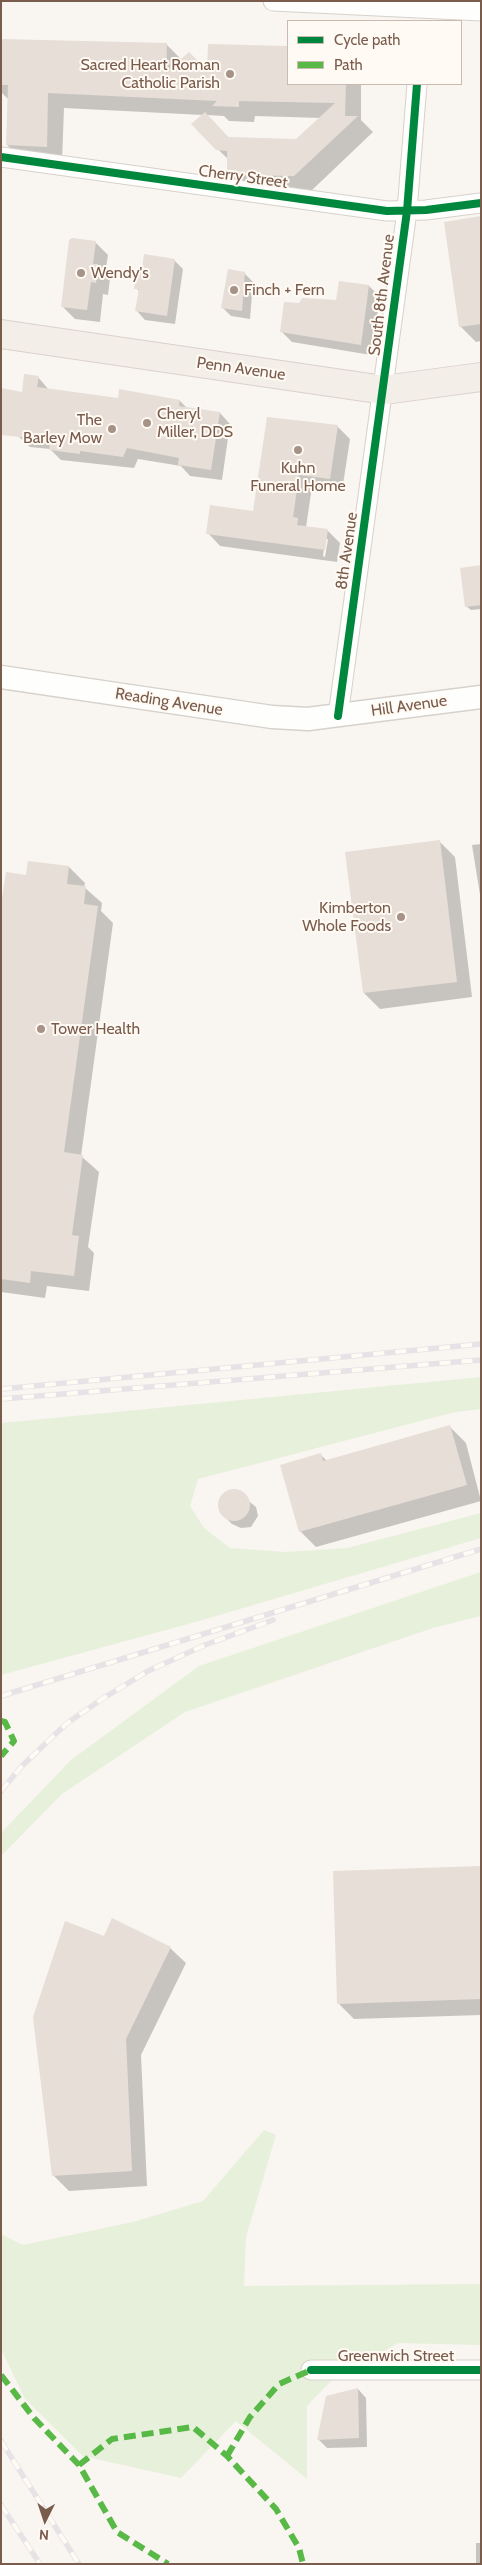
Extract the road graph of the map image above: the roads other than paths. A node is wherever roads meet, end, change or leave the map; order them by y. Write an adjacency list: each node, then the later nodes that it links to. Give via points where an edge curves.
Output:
1 (273, 1): 2 (street)
2 (420, 11): 3 (street)
3 (481, 11)
4 (416, 85): 7 (street, South 8th Avenue)
5 (1, 157): 7 (street, Cherry Street, via 387,211)
6 (481, 203): 7 (street, Cherry Street)
7 (407, 211): 10 (street, South 8th Avenue)
8 (1, 334): 10 (main road, Penn Avenue)
9 (481, 377): 10 (main road, Penn Avenue)
10 (384, 390): 13 (street, 8th Avenue)
11 (1, 676): 13 (street, Reading Avenue, via 272,717 308,719)
12 (481, 697): 13 (street, Hill Avenue)
13 (338, 716)
14 (311, 2370): 15 (street, Greenwich Street)
15 (481, 2370)

